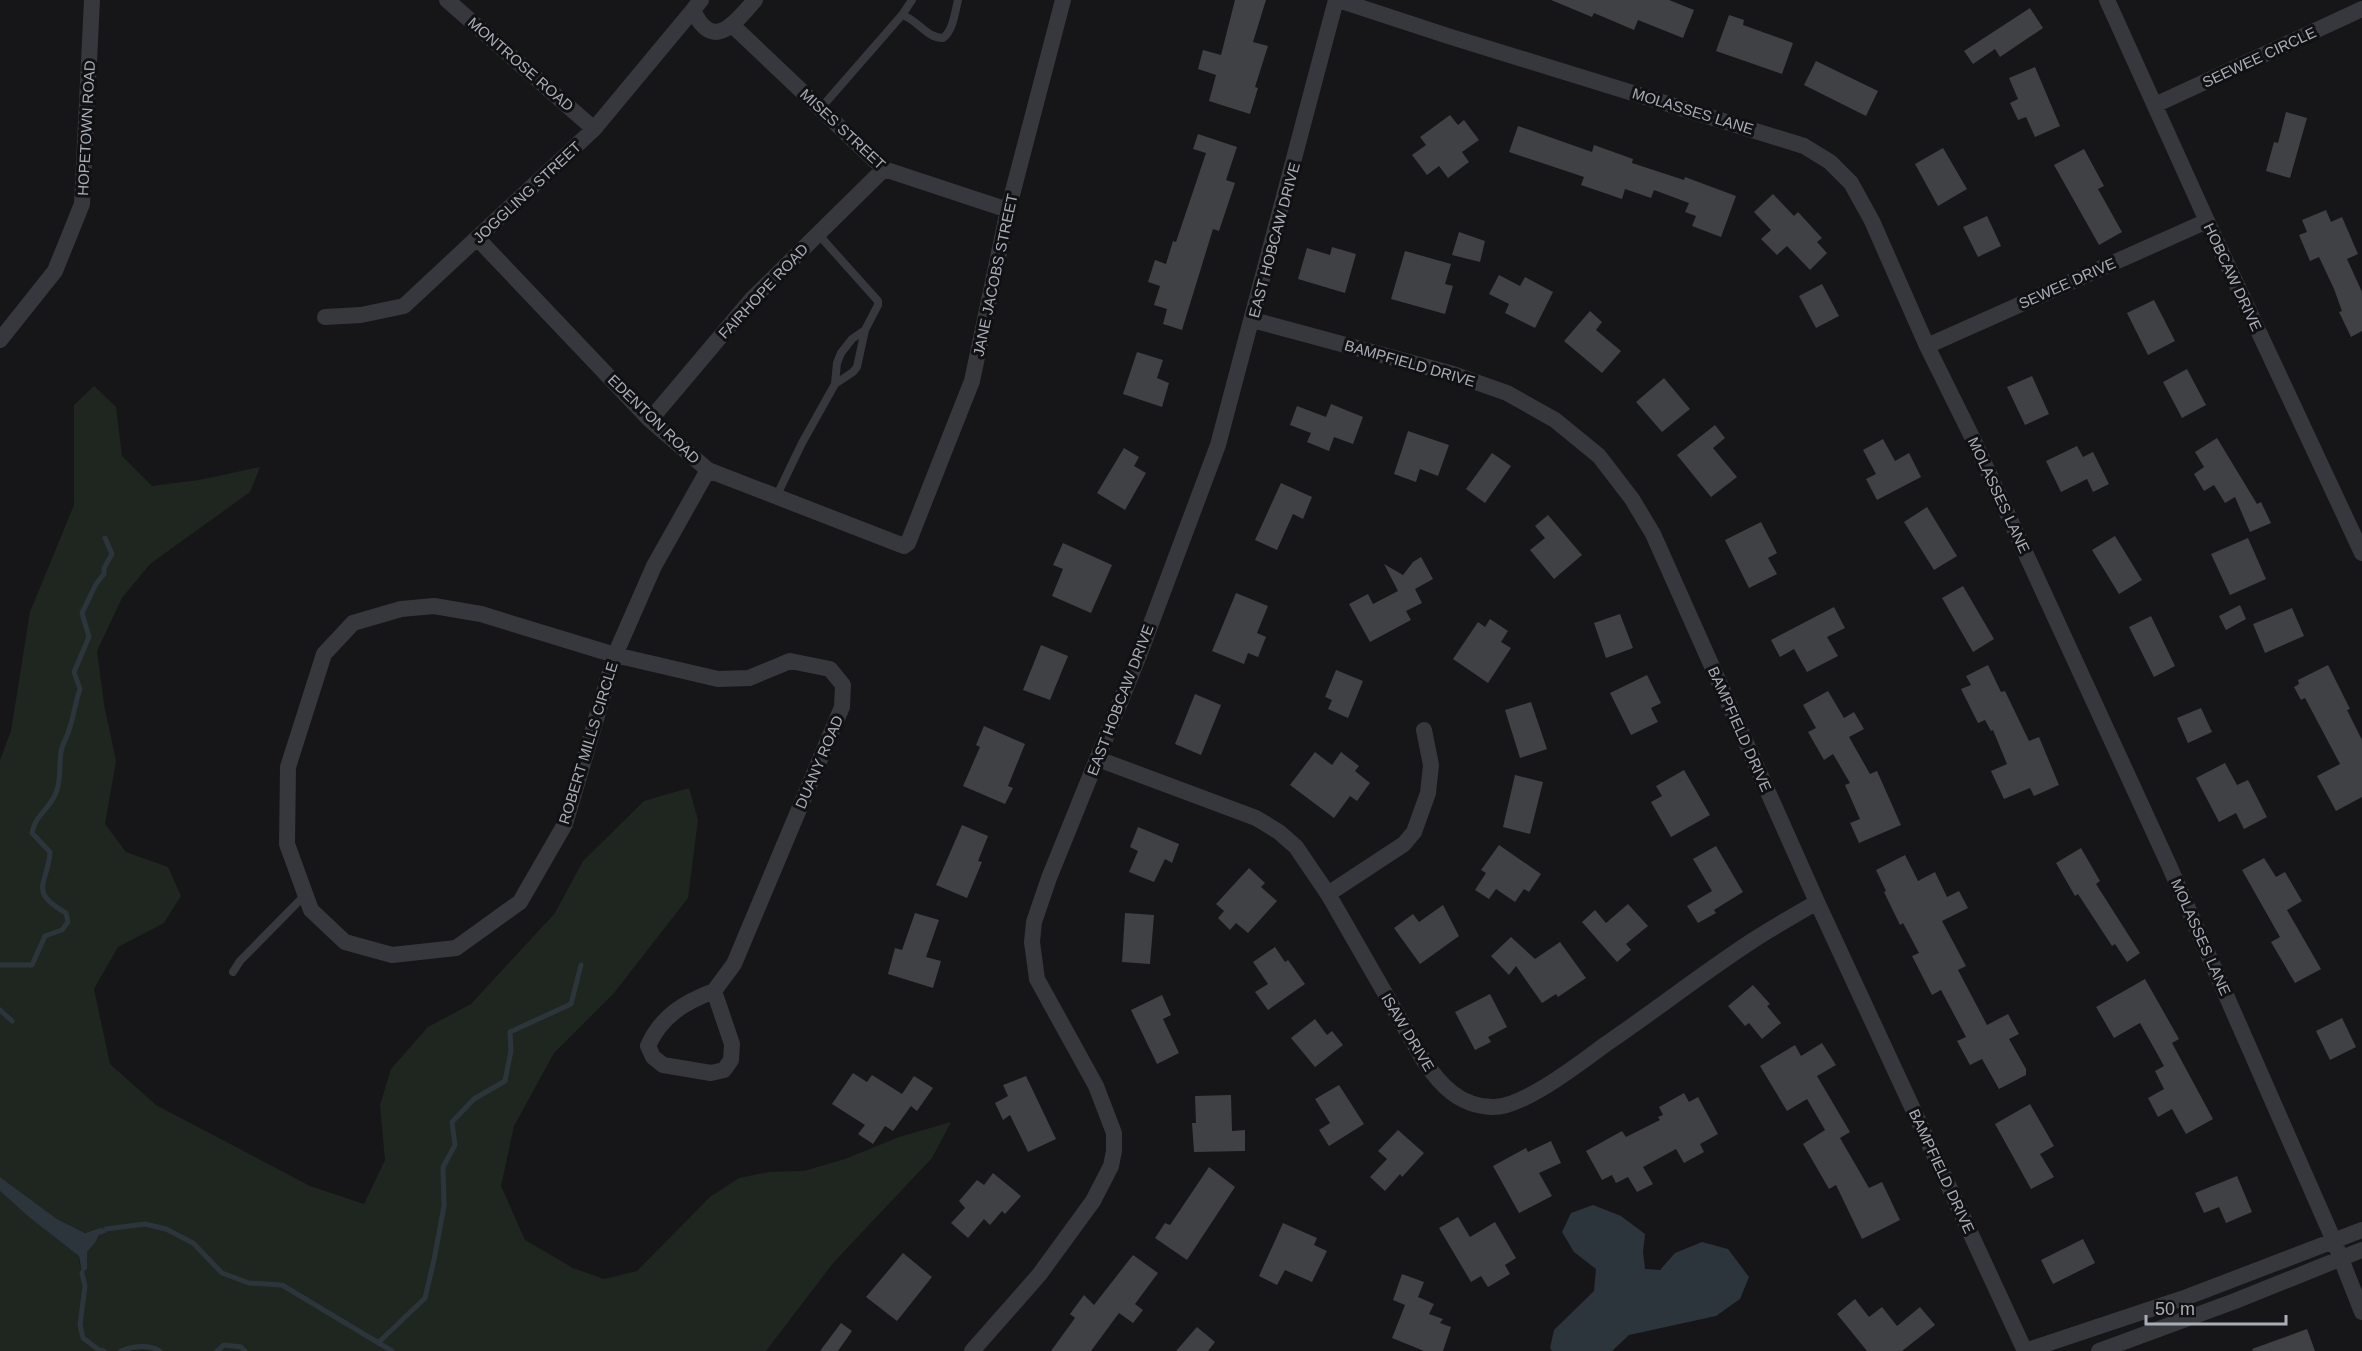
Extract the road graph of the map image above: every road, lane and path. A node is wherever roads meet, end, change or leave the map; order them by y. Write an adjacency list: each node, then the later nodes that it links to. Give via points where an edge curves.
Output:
1 (92, 0): 24 (street, HOPETOWN ROAD, via 81,204 55,271)
2 (447, 0): 15 (street, MONTROSE ROAD)
3 (755, 0): 12 (street)
4 (912, 0): 11 (lane)
5 (958, 0): 11 (lane, via 943,38 934,37)
6 (1063, 0): 17 (street, JANE JACOBS STREET)
7 (1337, 0): 22 (street, EAST HOBCAW DRIVE); 25 (street, MOLASSES LANE, via 1804,146 1830,162 1851,183)
8 (2107, 0): 13 (street, HOBCAW DRIVE)
9 (697, 5): 12 (street, via 698,21 708,29 717,33); 15 (street, JOGGLING STREET)
10 (2362, 9): 13 (street, SEEWEE CIRCLE)
11 (902, 15): 14 (lane)
12 (732, 25): 14 (street, MISES STREET)
13 (2155, 105): 18 (street, HOBCAW DRIVE)
14 (820, 109): 16 (street, MISES STREET)
15 (594, 129): 20 (street, JOGGLING STREET)
16 (884, 169): 17 (street, MISES STREET); 19 (street, FAIRHOPE ROAD)
17 (1008, 210): 30 (street, JANE JACOBS STREET, via 972,381)
18 (2207, 221): 25 (street, SEWEE DRIVE); 31 (street, HOBCAW DRIVE)
19 (818, 234): 23 (lane, via 878,301); 27 (street, FAIRHOPE ROAD, via 752,299)
20 (478, 239): 21 (street, JOGGLING STREET, via 404,306); 27 (street, EDENTON ROAD)
21 (325, 317)
22 (1253, 320): 34 (street, EAST HOBCAW DRIVE, via 1218,445); 37 (street, BAMPFIELD DRIVE, via 1453,374 1507,393 1555,420 1599,456 1653,534)
23 (865, 330): 26 (lane, via 842,353); 26 (lane, via 857,367)
24 (0, 340)
25 (1927, 346): 41 (street, MOLASSES LANE, via 2168,862)
26 (835, 384): 29 (lane)
27 (650, 420): 28 (street, EDENTON ROAD)
28 (708, 470): 29 (street, EDENTON ROAD); 32 (street, ROBERT MILLS CIRCLE, via 654,566)
29 (776, 497): 30 (street, EDENTON ROAD, via 897,545)
30 (908, 543)
31 (2362, 553)
32 (615, 655): 36 (street, ROBERT MILLS CIRCLE, via 565,824 520,902 456,948 392,955 345,942 311,910); 36 (street, ROBERT MILLS CIRCLE, via 481,614 434,606 401,609 354,623 324,654 288,767 287,844); 39 (street, DUANY ROAD, via 718,679 748,678 790,661 830,669 843,685 842,707 734,964)
33 (1425, 729): 35 (street, via 1431,765 1428,793 1414,832 1404,843)
34 (1098, 759): 35 (street, ISAW DRIVE, via 1256,818 1296,847); 45 (street, EAST HOBCAW DRIVE, via 1049,878 1034,922 1032,942 1037,979 1096,1086 1114,1133 1113,1158 1104,1184 1040,1275)
35 (1328, 894): 37 (street, ISAW DRIVE, via 1438,1082 1456,1097 1494,1108 1516,1102 1557,1079 1755,939)
36 (305, 895): 38 (lane)
37 (1817, 902): 46 (street, BAMPFIELD DRIVE)
38 (233, 972)
39 (714, 991): 39 (street, via 689,1000 655,1030 648,1046 653,1057 663,1065 711,1073 723,1070 731,1060 732,1044)
40 (2362, 1230): 41 (street)
41 (2334, 1240): 43 (street, MOLASSES LANE); 46 (street, via 2187,1296)
42 (2362, 1250): 43 (street)
43 (2341, 1258): 44 (street, MOLASSES LANE); 47 (street)
44 (2362, 1311)
45 (972, 1351)
46 (2025, 1351)
47 (2099, 1351)

